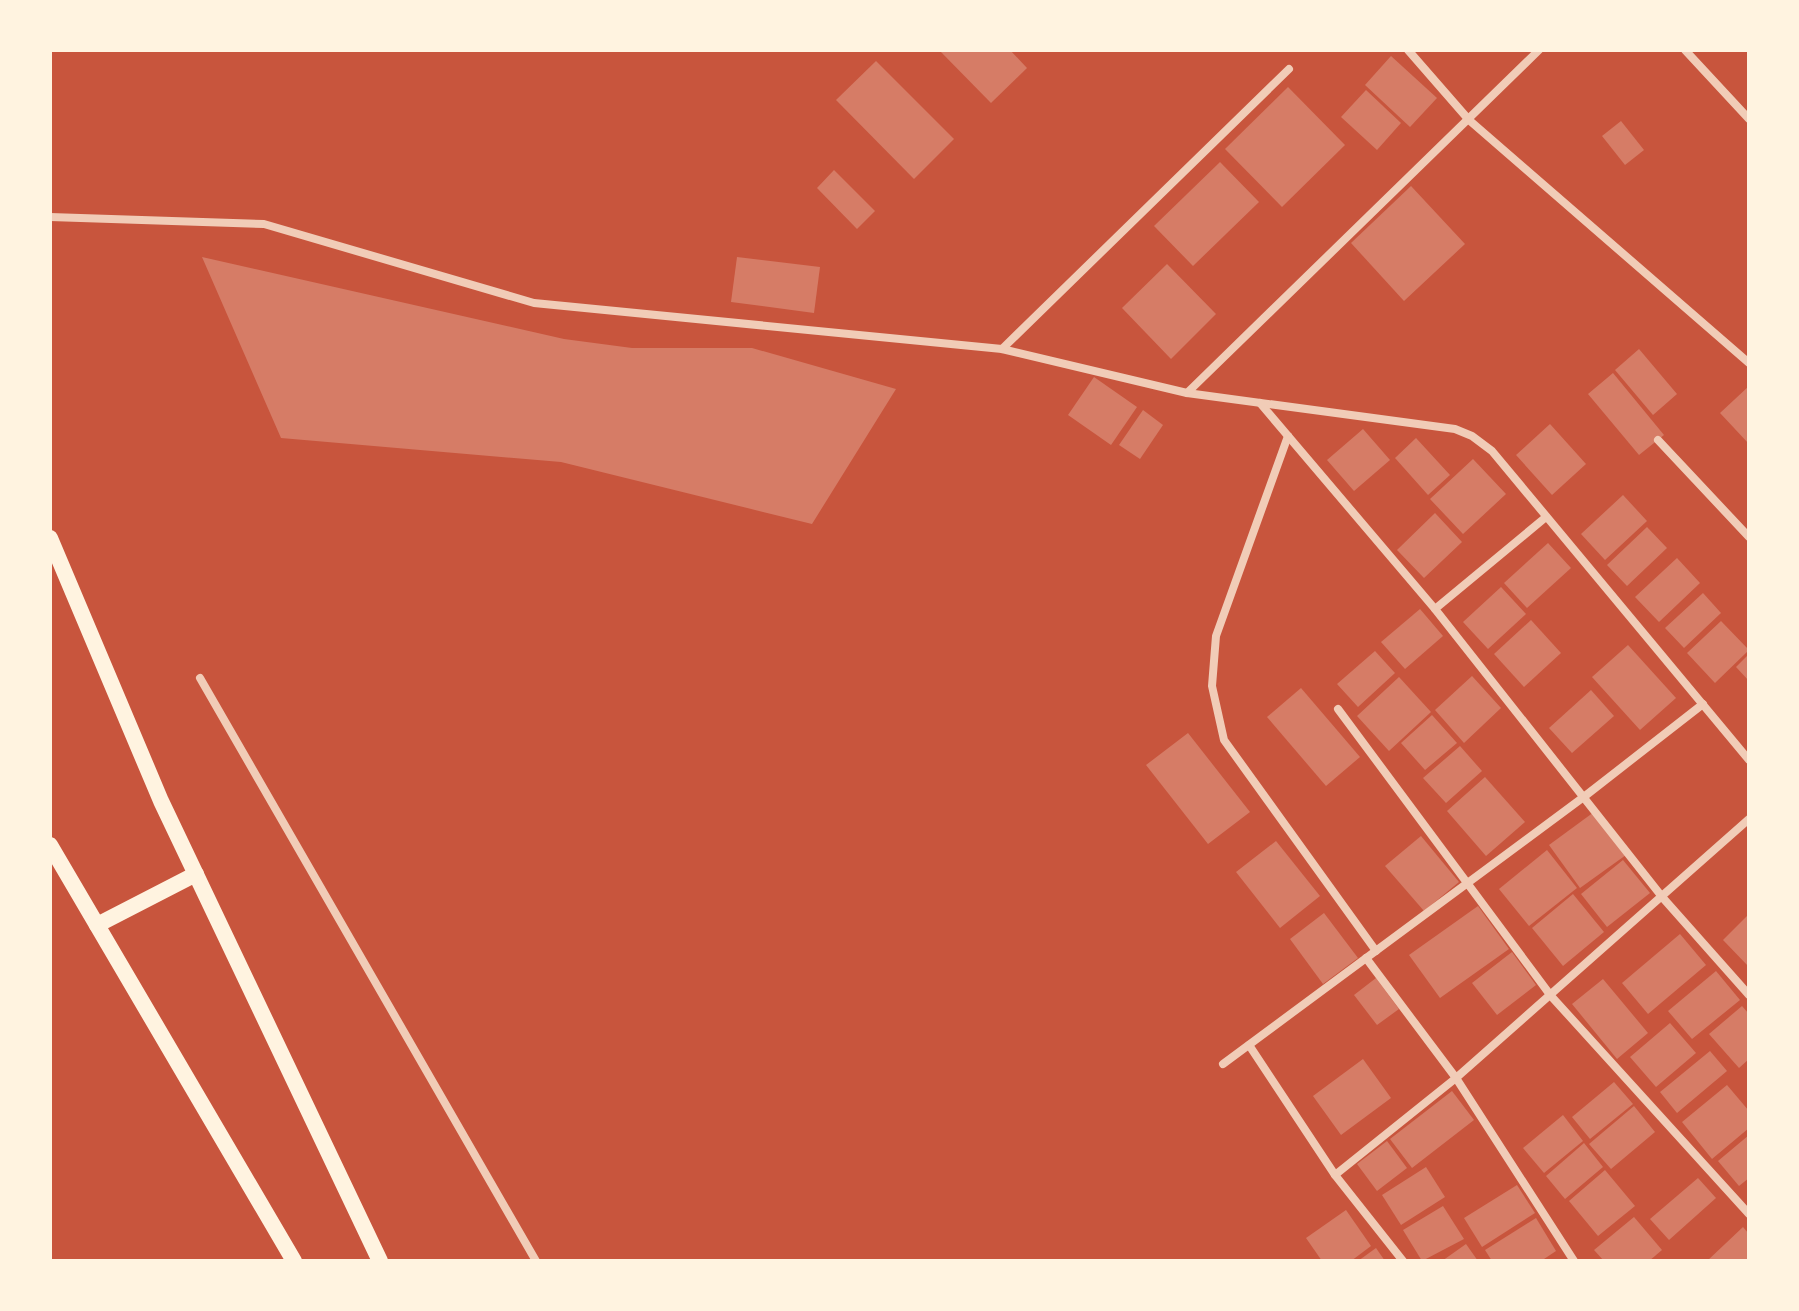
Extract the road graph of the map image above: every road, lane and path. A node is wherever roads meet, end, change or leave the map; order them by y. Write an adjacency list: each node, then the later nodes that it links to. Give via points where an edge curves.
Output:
1 (1408, 50): 6 (street)
2 (1539, 50): 6 (street)
3 (1685, 50): 5 (street)
4 (1289, 69): 8 (street)
5 (1749, 119)
6 (1469, 120): 9 (street); 10 (street)
7 (50, 217): 8 (street, via 264,224 534,303)
8 (1002, 349): 10 (street)
9 (1749, 363)
10 (1187, 393): 11 (street)
11 (1260, 403): 12 (street); 14 (street, via 1455,429 1492,451)
12 (1288, 436): 17 (street); 29 (street, via 1216,636 1212,686 1224,740)
13 (1658, 440): 15 (street)
14 (1546, 517): 17 (street); 19 (street)
15 (1749, 537)
16 (50, 538): 25 (main road)
17 (1435, 609): 22 (street)
18 (200, 678): 40 (street)
19 (1703, 704): 21 (street); 22 (street)
20 (1338, 709): 26 (street)
21 (1749, 760)
22 (1585, 796): 26 (street); 27 (street)
23 (1749, 819): 27 (street)
24 (50, 845): 28 (main road)
25 (196, 874): 28 (main road); 39 (main road)
26 (1466, 885): 29 (street); 32 (street)
27 (1663, 898): 31 (street); 32 (street)
28 (97, 925): 38 (main road)
29 (1376, 951): 30 (street)
30 (1366, 958): 33 (street); 35 (street)
31 (1749, 995)
32 (1551, 996): 35 (street); 37 (street)
33 (1249, 1045): 34 (street); 36 (street)
34 (1223, 1064)
35 (1456, 1078): 36 (street); 42 (street)
36 (1335, 1175): 41 (street)
37 (1749, 1214)
38 (294, 1261)
39 (380, 1261)
40 (536, 1261)
41 (1403, 1261)
42 (1574, 1261)

